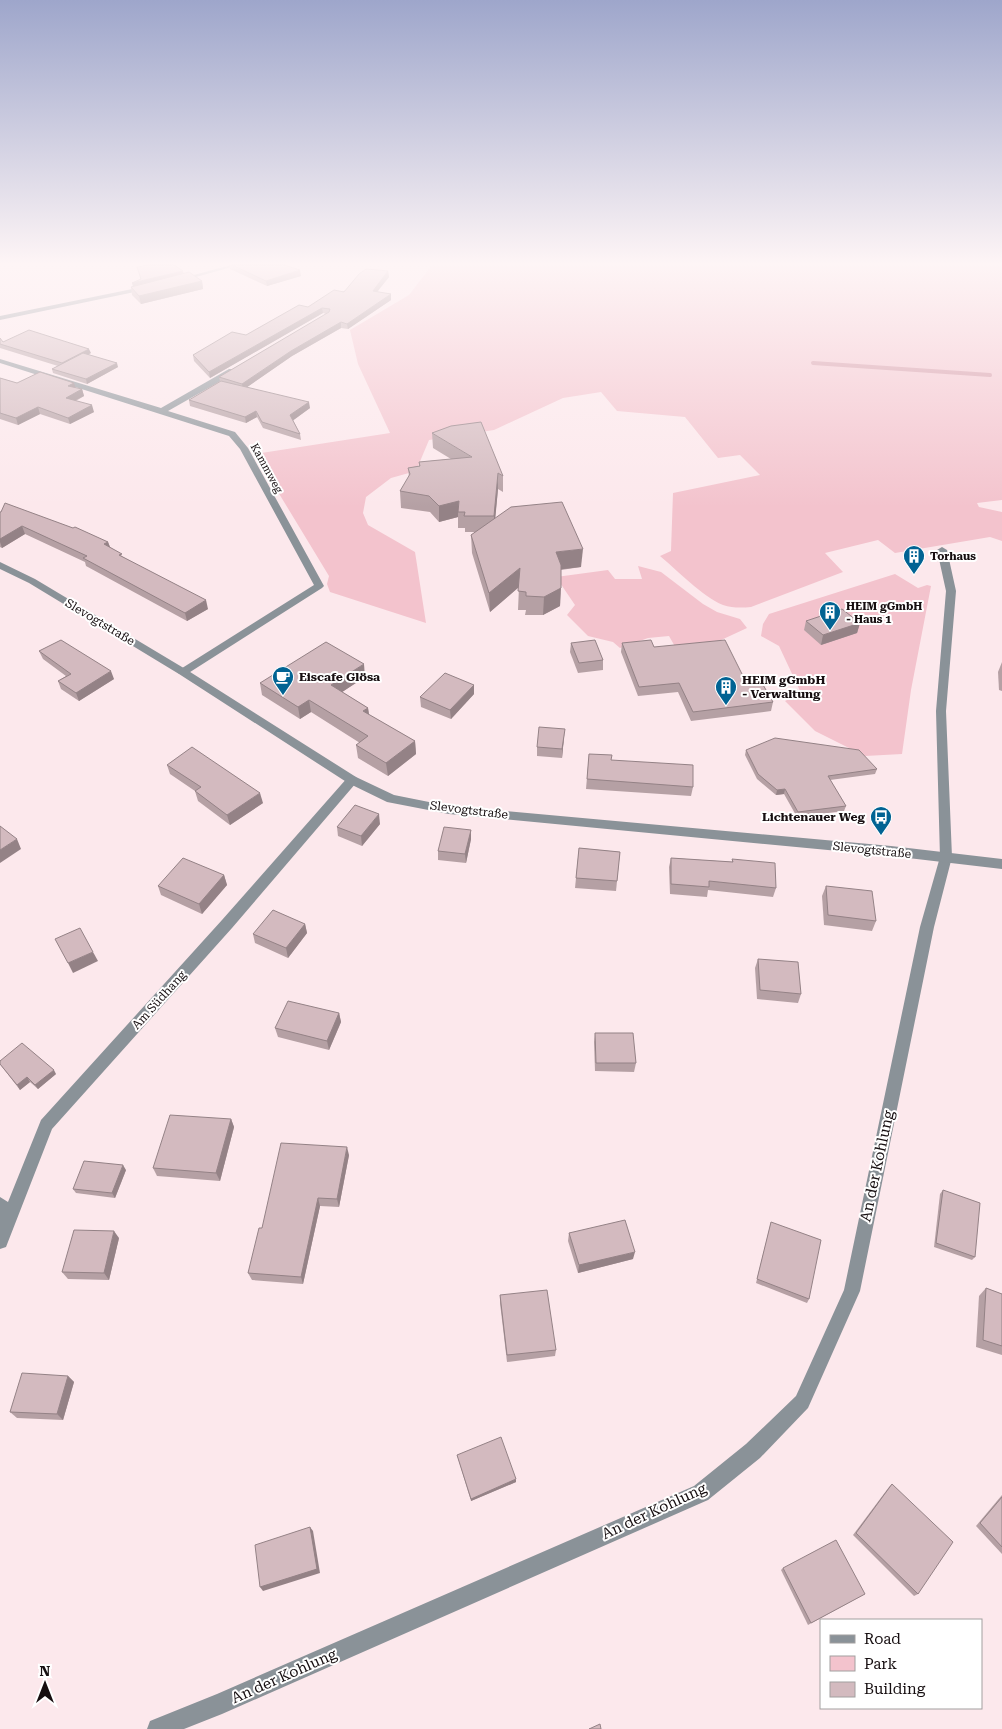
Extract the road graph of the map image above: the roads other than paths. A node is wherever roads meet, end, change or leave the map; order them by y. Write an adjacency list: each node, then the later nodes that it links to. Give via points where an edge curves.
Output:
1 (0, 361): 3 (street, Kammweg)
2 (238, 368): 3 (street)
3 (160, 412): 6 (street, Kammweg, via 232,434 244,448 319,586)
4 (942, 550): 8 (street, via 951,591 941,710)
5 (0, 565): 6 (street, Slevogtstraße)
6 (182, 672): 7 (street, Slevogtstraße)
7 (352, 780): 8 (street, Slevogtstraße, via 391,799 449,810); 10 (street, Am Südhang, via 46,1125)
8 (946, 857): 9 (street, Slevogtstraße); 12 (street, An der Kohlung, via 927,927 852,1291 802,1402 753,1452 701,1492)
9 (1002, 864)
10 (5, 1210): 11 (street, Am Südhang)
11 (0, 1241)
12 (158, 1729)

